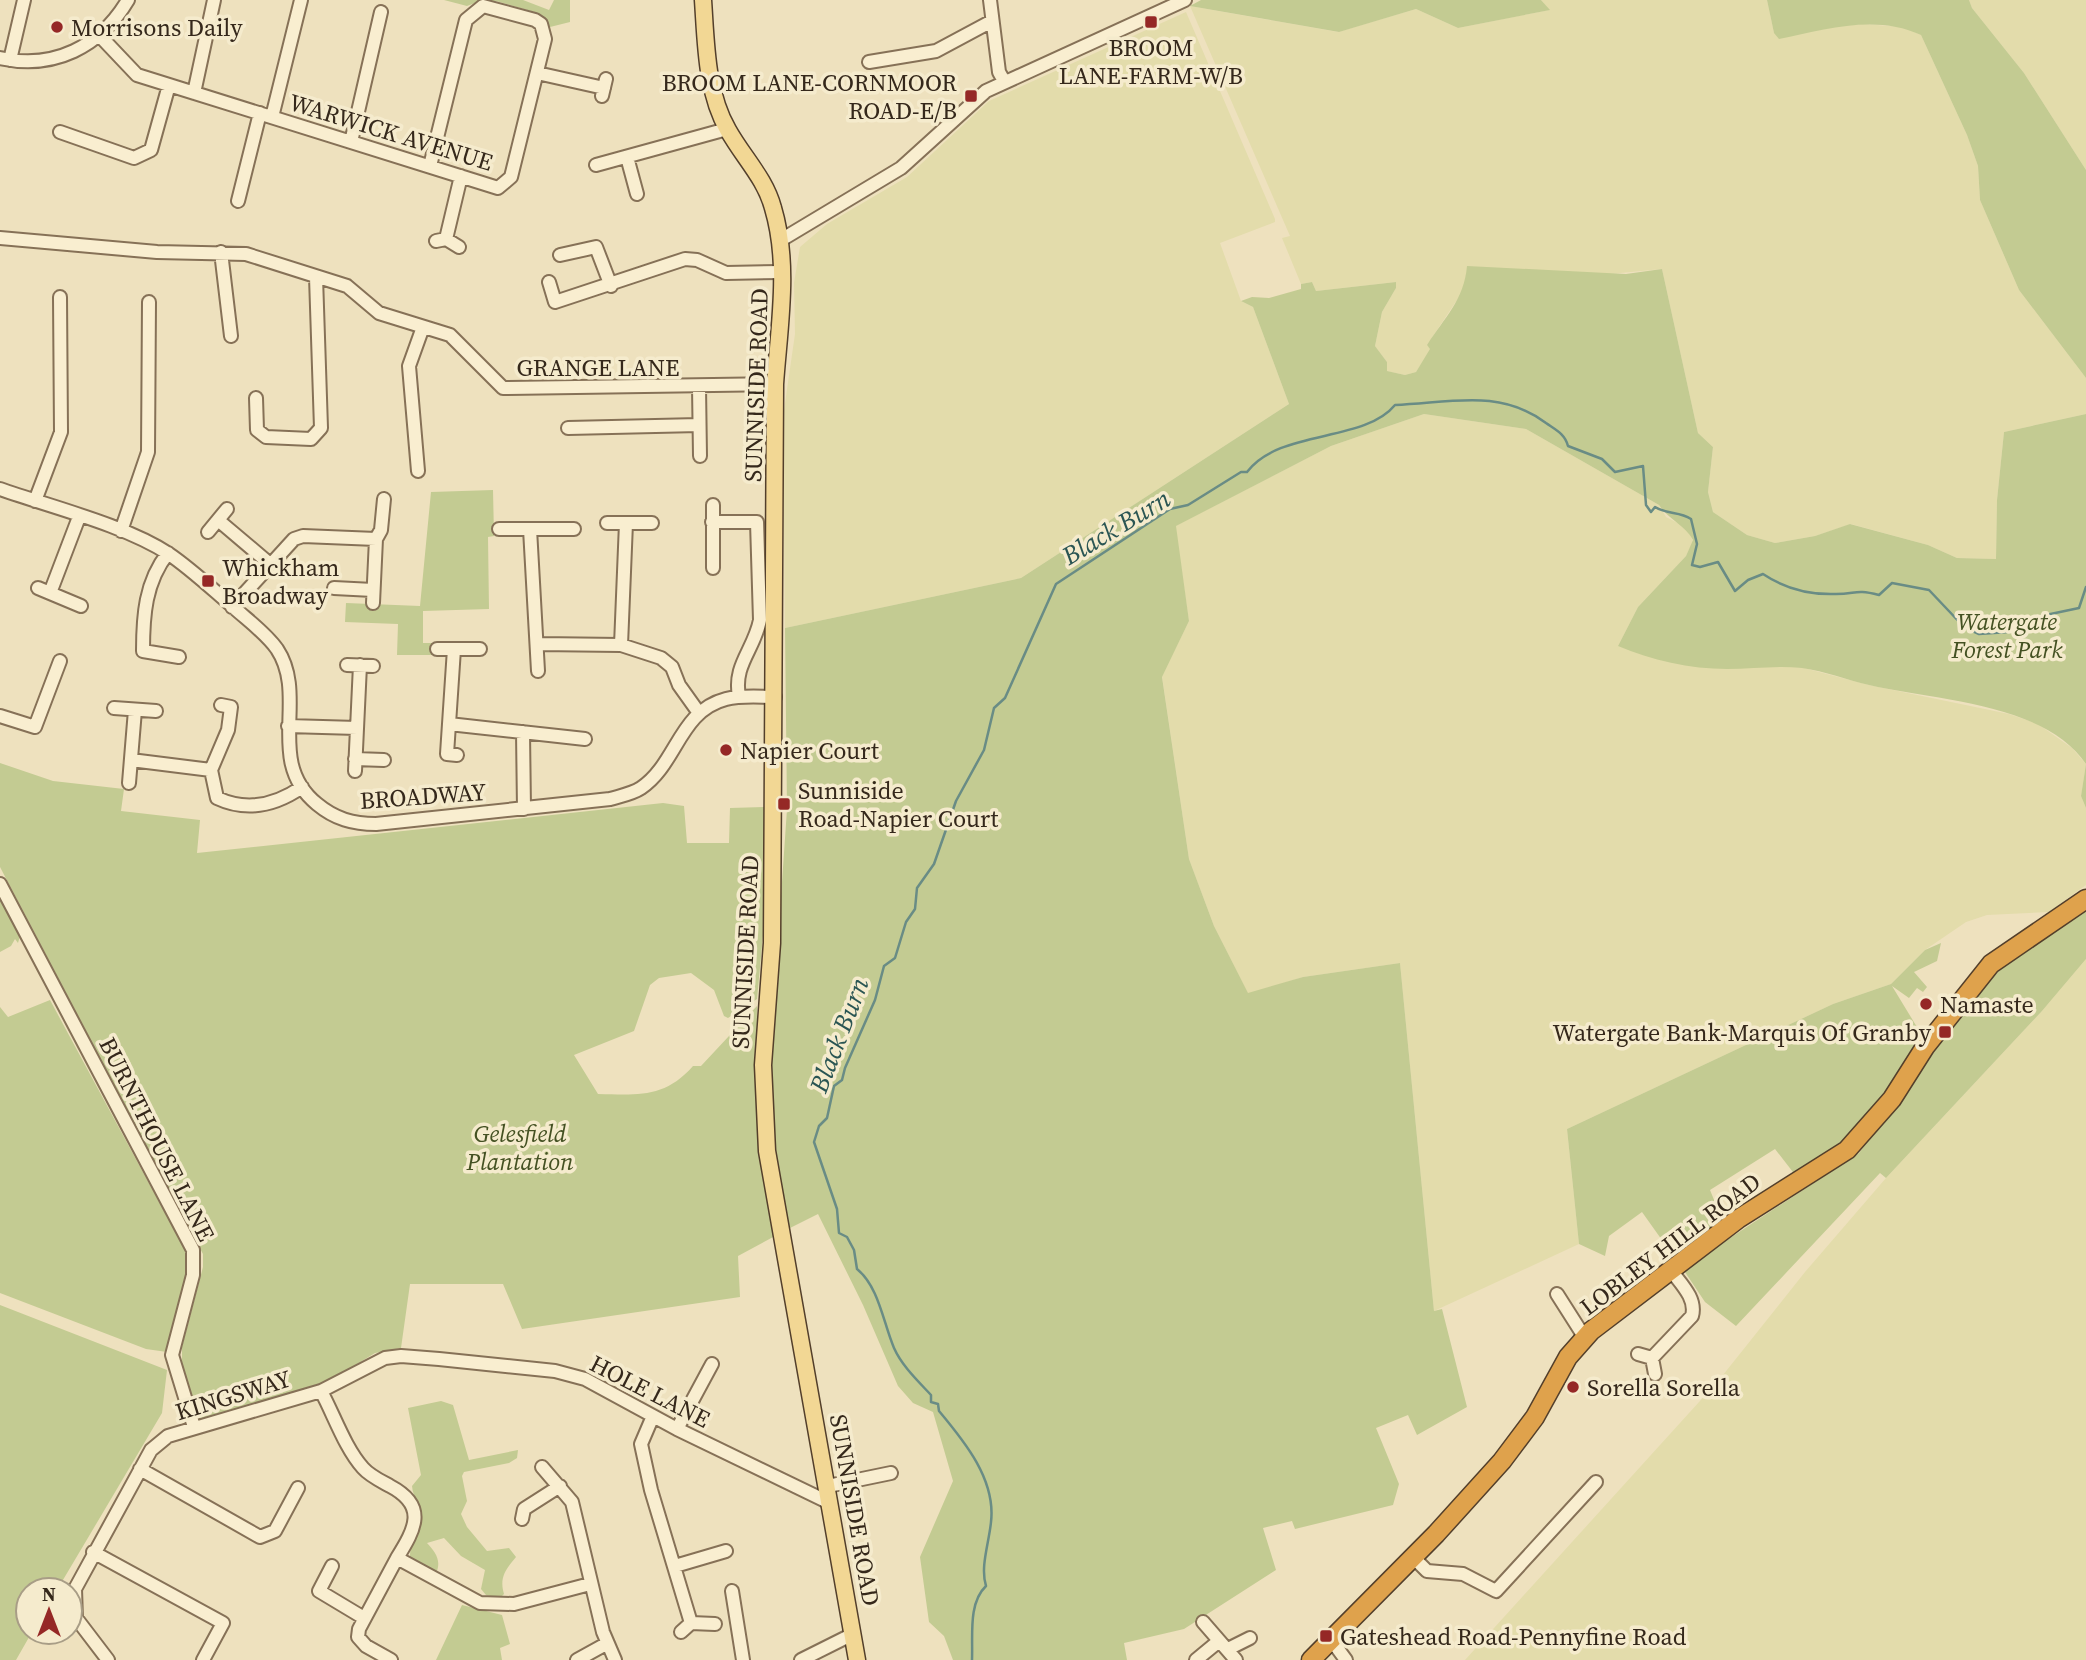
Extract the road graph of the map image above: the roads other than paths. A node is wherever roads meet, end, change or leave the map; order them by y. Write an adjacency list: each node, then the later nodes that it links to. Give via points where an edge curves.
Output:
1 (24, 0): 11 (street)
2 (128, 0): 10 (street)
3 (214, 0): 17 (street)
4 (302, 0): 18 (street)
5 (703, 0): 19 (main road, SUNNISIDE ROAD, via 709,72)
6 (990, 0): 9 (street)
7 (1185, 0): 14 (street)
8 (381, 12): 21 (street)
9 (992, 21): 12 (street, via 936,51); 14 (street)
10 (100, 36): 11 (street, via 66,56 30,63); 15 (street, WARWICK AVENUE, via 137,75)
11 (5, 59)
12 (869, 62)
13 (537, 73): 16 (street); 24 (street, WARWICK AVENUE, via 545,39 541,24 483,6 474,10 466,20); 25 (street, WARWICK AVENUE, via 511,177 498,188)
14 (1004, 81): 29 (street, via 971,101 901,169)
15 (169, 85): 17 (street, WARWICK AVENUE); 20 (street, via 151,150 134,158)
16 (604, 88)
17 (194, 93): 18 (street, WARWICK AVENUE)
18 (266, 115): 21 (street, WARWICK AVENUE); 27 (street)
19 (727, 129): 22 (street); 29 (main road, SUNNISIDE ROAD, via 769,194)
20 (60, 132)
21 (351, 142): 24 (street, WARWICK AVENUE)
22 (627, 157): 23 (street); 26 (street)
23 (596, 165)
24 (430, 166): 25 (street, WARWICK AVENUE)
25 (461, 176): 30 (street, via 441,240)
26 (637, 195)
27 (238, 201)
28 (0, 238): 31 (street, GRANGE LANE, via 157,252)
29 (779, 238): 33 (main road, SUNNISIDE ROAD)
30 (459, 247)
31 (221, 252): 34 (street, GRANGE LANE, via 247,254); 40 (street)
32 (566, 256): 36 (street, via 596,247)
33 (781, 272): 36 (street, via 726,273 685,259); 41 (main road, SUNNISIDE ROAD)
34 (316, 277): 39 (street, GRANGE LANE, via 347,286 379,313); 43 (street, via 321,428 312,439 267,437 257,430)
35 (549, 282): 36 (street, via 555,302)
36 (611, 286)
37 (60, 297): 50 (street, via 61,432)
38 (149, 302): 62 (street, via 148,452)
39 (423, 327): 42 (street, GRANGE LANE, via 450,335 503,388); 47 (street, via 409,366)
40 (231, 336)
41 (775, 384): 42 (street, GRANGE LANE); 81 (main road, SUNNISIDE ROAD)
42 (699, 387): 44 (street)
43 (254, 398)
44 (699, 425): 45 (street); 46 (street)
45 (568, 428)
46 (700, 456)
47 (418, 471)
48 (0, 489): 50 (street, BROADWAY)
49 (384, 499): 64 (street)
50 (35, 502): 53 (street, BROADWAY)
51 (713, 505): 55 (street)
52 (228, 509): 54 (street)
53 (79, 517): 62 (street, BROADWAY); 69 (street, via 44,590)
54 (218, 520): 63 (street); 66 (street)
55 (712, 522): 67 (street); 80 (street, via 757,522 760,620 757,636 737,672)
56 (607, 523): 57 (street)
57 (626, 523): 58 (street); 72 (street)
58 (652, 523)
59 (499, 529): 60 (street)
60 (530, 529): 61 (street); 71 (street)
61 (574, 530)
62 (121, 531): 65 (street, BROADWAY)
63 (208, 532)
64 (376, 539): 66 (street, via 303,536); 68 (street, via 373,596)
65 (168, 553): 70 (street, BROADWAY); 76 (street, via 153,577 146,601 143,651)
66 (270, 564): 70 (street)
67 (713, 568)
68 (334, 588)
69 (81, 606)
70 (232, 607): 89 (street, BROADWAY, via 281,657 288,678)
71 (538, 644): 72 (street); 79 (street)
72 (621, 645): 86 (street, via 661,658 672,667)
73 (437, 649): 74 (street)
74 (454, 649): 75 (street); 88 (street)
75 (480, 649)
76 (180, 657)
77 (60, 661): 87 (street, via 35,727)
78 (373, 666): 90 (street, via 353,665)
79 (538, 671)
80 (739, 696): 81 (street, BROADWAY); 86 (street, BROADWAY)
81 (775, 697): 119 (main road, SUNNISIDE ROAD, via 764,1121)
82 (221, 705): 96 (street, via 231,706 228,730)
83 (114, 708): 84 (street)
84 (135, 710): 85 (street); 94 (street)
85 (156, 711)
86 (699, 713): 99 (street, BROADWAY, via 641,788 610,799)
87 (0, 716)
88 (449, 724): 91 (street); 93 (street, via 447,754)
89 (288, 726): 90 (street); 98 (street, BROADWAY, via 291,763)
90 (357, 728): 95 (street, via 355,765)
91 (523, 732): 92 (street); 99 (street)
92 (585, 739)
93 (457, 755)
94 (131, 760): 96 (street); 97 (street)
95 (384, 760)
96 (211, 771): 98 (street, via 217,799 228,803 268,805)
97 (129, 783)
98 (302, 787): 99 (street, BROADWAY, via 327,811 359,824)
99 (523, 809)
100 (0, 884): 112 (street, BURNTHOUSE LANE, via 193,1250 193,1275 172,1355)
101 (2086, 899): 102 (highway, LOBLEY HILL ROAD, via 1991,964 1859,1139)
102 (1670, 1269): 104 (highway, LOBLEY HILL ROAD); 106 (street, via 1694,1311)
103 (1557, 1294): 104 (street)
104 (1585, 1338): 125 (highway, LOBLEY HILL ROAD, via 1560,1368 1522,1436)
105 (1638, 1354): 106 (street)
106 (1652, 1358): 109 (street)
107 (439, 1359): 110 (street, KINGSWAY, via 385,1358); 111 (street, HOLE LANE, via 572,1375)
108 (712, 1364): 113 (street)
109 (1655, 1374)
110 (321, 1391): 112 (street, KINGSWAY); 126 (street, via 360,1465 412,1505 415,1523)
111 (653, 1416): 113 (street, HOLE LANE); 128 (street, via 641,1444)
112 (194, 1427): 115 (street, KINGSWAY, via 158,1443)
113 (677, 1429): 121 (street, HOLE LANE)
114 (542, 1467): 118 (street)
115 (139, 1469): 120 (street, via 260,1537 275,1531); 124 (street, KINGSWAY)
116 (891, 1474): 119 (street)
117 (1595, 1482): 125 (street, via 1496,1591 1463,1574 1427,1571)
118 (560, 1486): 122 (street, via 524,1509); 129 (street, via 572,1502)
119 (828, 1486): 121 (main road, SUNNISIDE ROAD)
120 (298, 1488)
121 (830, 1503): 136 (main road, SUNNISIDE ROAD)
122 (522, 1519)
123 (726, 1551): 128 (street)
124 (93, 1552): 141 (street, KINGSWAY, via 78,1580 74,1607 76,1618); 142 (street, via 223,1622)
125 (1413, 1557): 137 (highway, LOBLEY HILL ROAD)
126 (397, 1558): 129 (street, via 480,1603 514,1604); 131 (street)
127 (332, 1566): 131 (street, via 319,1591)
128 (676, 1566): 132 (street)
129 (590, 1584): 138 (street)
130 (732, 1591): 146 (street)
131 (364, 1618): 143 (street, via 358,1637)
132 (691, 1622): 134 (street); 135 (street)
133 (1203, 1622): 139 (street)
134 (715, 1625)
135 (681, 1632)
136 (853, 1634): 147 (street); 148 (main road, SUNNISIDE ROAD)
137 (1332, 1641): 151 (highway, LOBLEY HILL ROAD); 152 (street)
138 (606, 1644): 144 (street); 145 (street)
139 (1223, 1645): 140 (street, via 1248,1634); 149 (street); 150 (street)
140 (1257, 1652)
141 (108, 1660)
142 (203, 1660)
143 (391, 1660)
144 (577, 1660)
145 (615, 1660)
146 (743, 1660)
147 (801, 1660)
148 (857, 1660)
149 (1196, 1660)
150 (1236, 1660)
151 (1311, 1660)
152 (1346, 1660)

